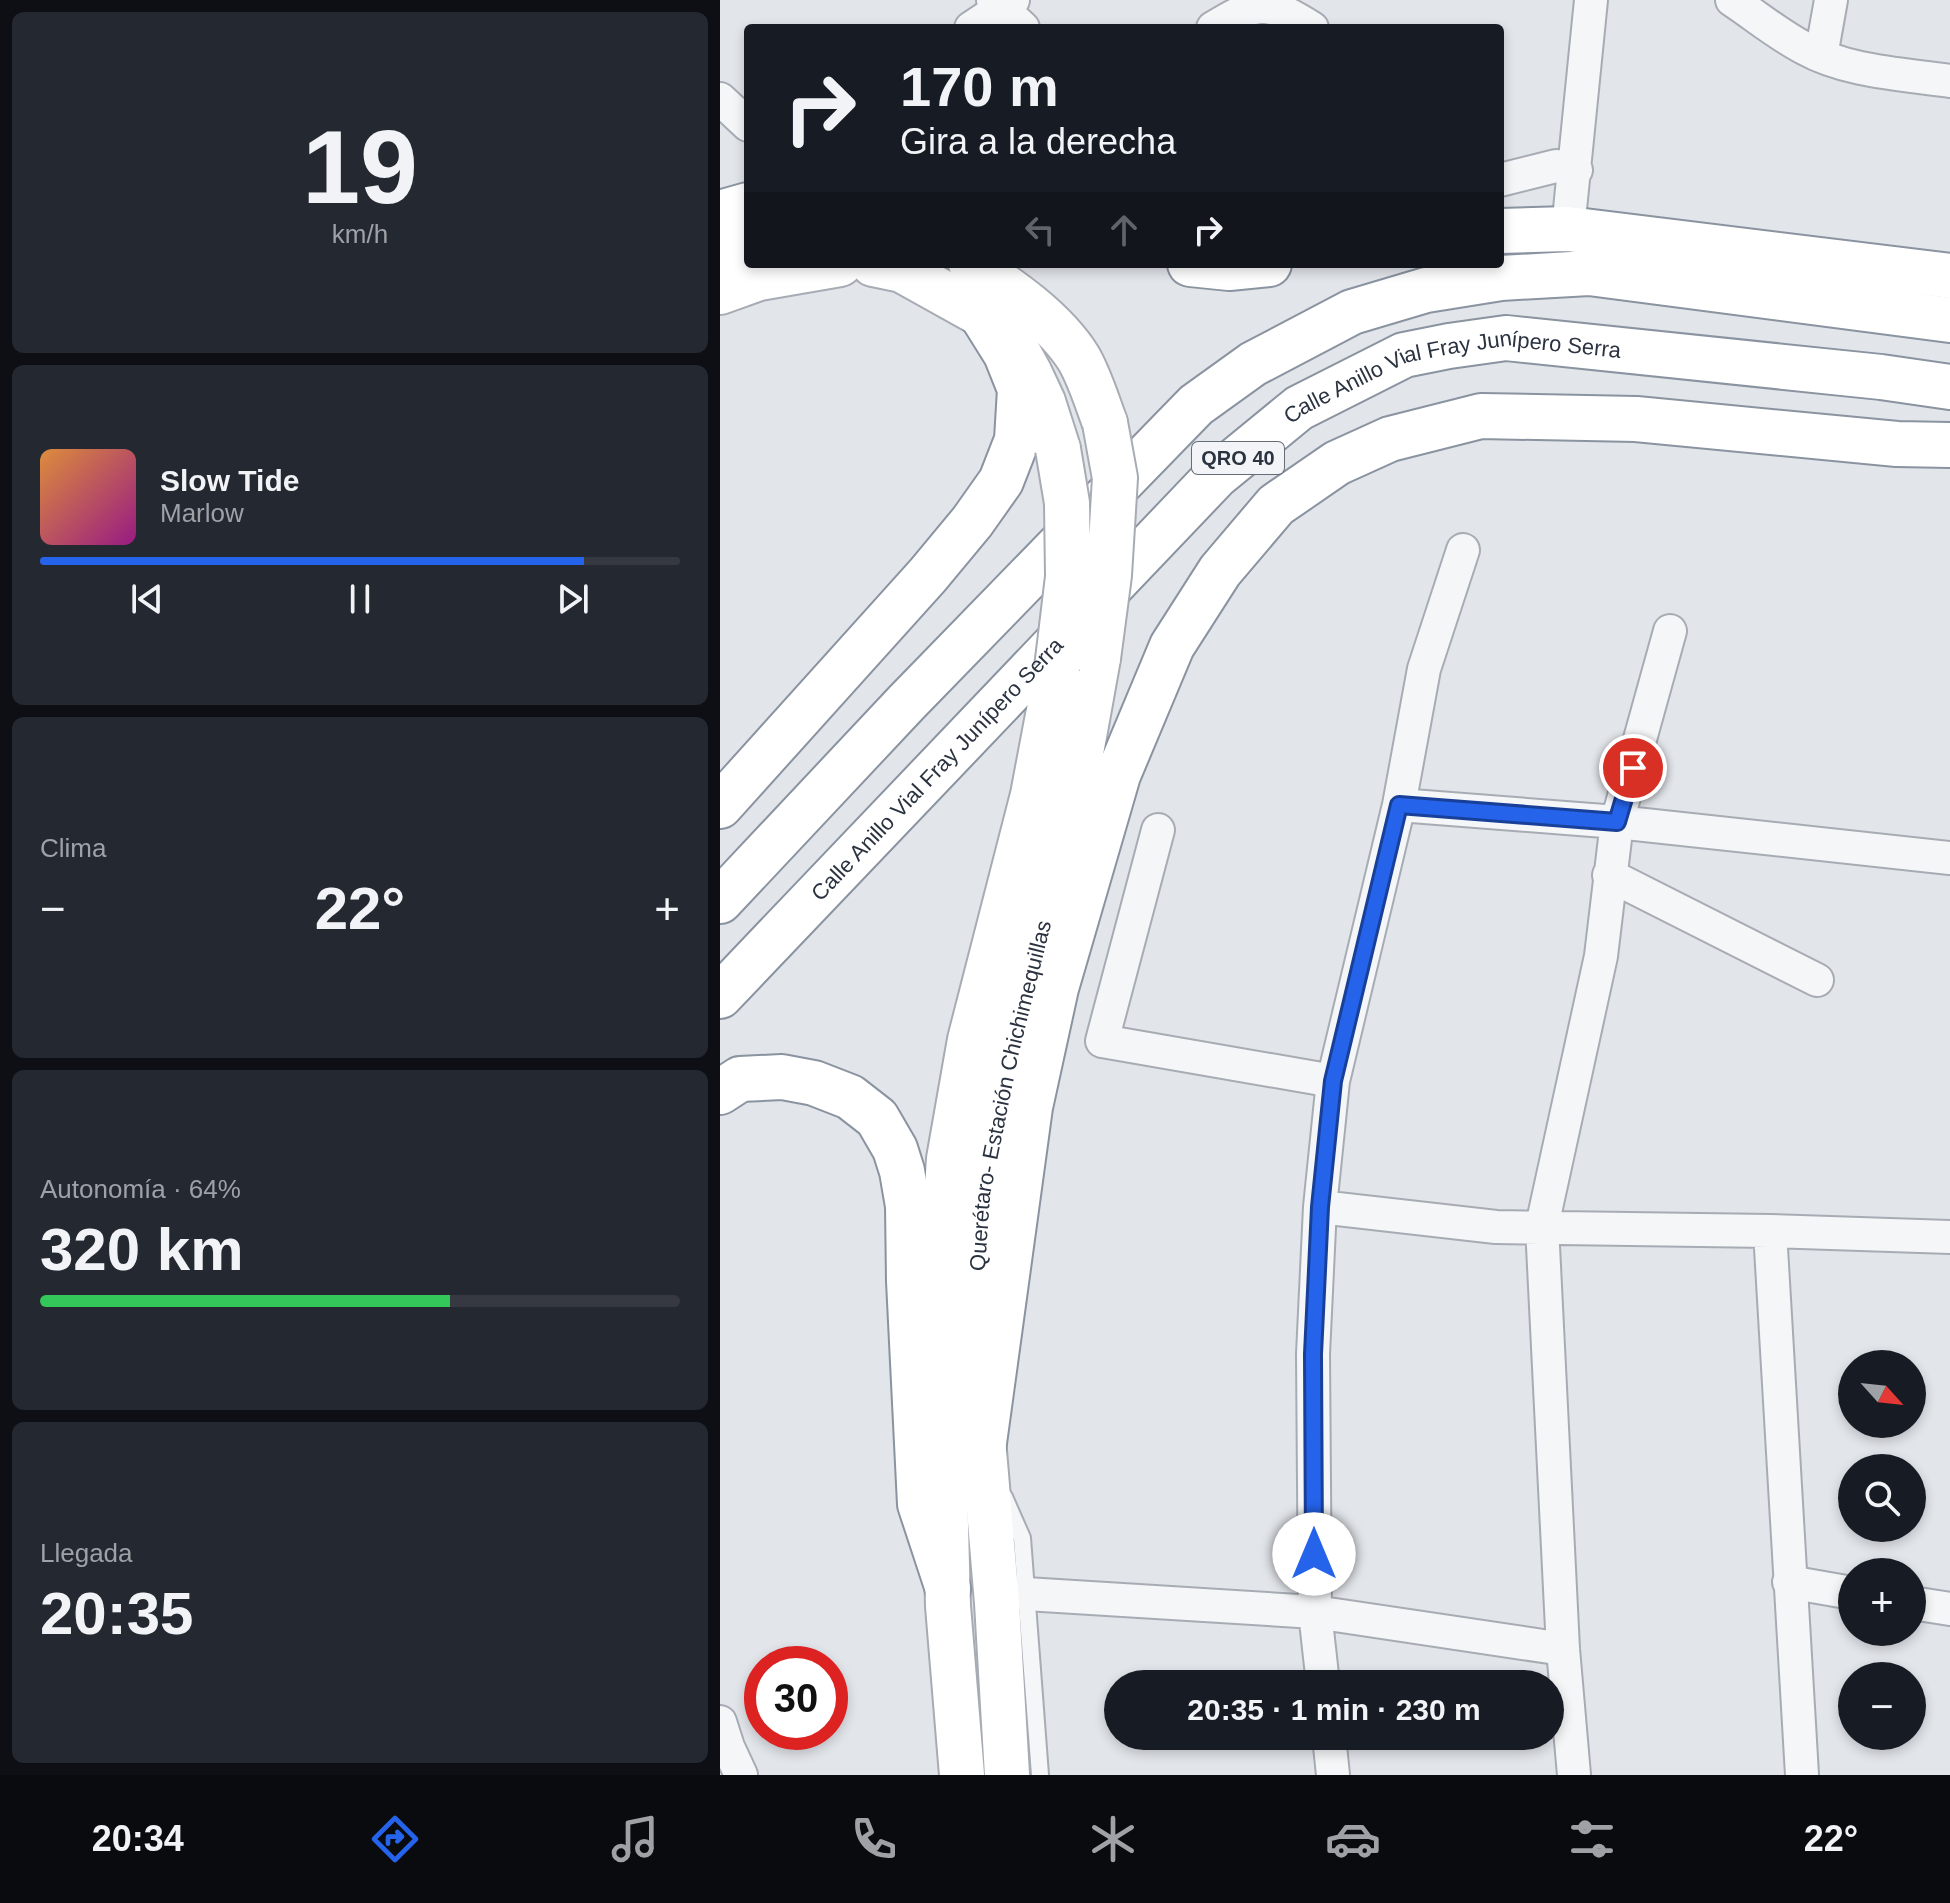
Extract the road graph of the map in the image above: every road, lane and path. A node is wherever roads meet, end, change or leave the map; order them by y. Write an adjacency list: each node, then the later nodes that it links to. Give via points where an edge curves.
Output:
1 (1591, 0): 12 (street)
2 (1732, 0): 8 (street)
3 (1831, 0): 8 (street)
4 (1008, 9): 5 (street)
5 (979, 24)
6 (1219, 24): 7 (street, via 1253,1 1278,2)
7 (1307, 24)
8 (1821, 56): 9 (street)
9 (1950, 81)
10 (720, 99): 11 (street)
11 (744, 121)
12 (1566, 168): 13 (street); 16 (street)
13 (1504, 179)
14 (744, 206): 15 (main road)
15 (720, 213)
16 (1568, 229): 17 (main road); 23 (main road)
17 (1504, 231)
18 (744, 243): 19 (main road)
19 (720, 251)
20 (817, 268): 24 (main road, via 759,278)
21 (892, 268): 25 (main road)
22 (977, 268): 46 (main road, Querétaro- Estación Chichimequillas, bridge, via 1015,293 1079,359 1105,423 1115,478 1098,658 1070,814 982,1195 976,1283)
23 (1950, 276)
24 (720, 292)
25 (981, 314): 32 (main road, via 1020,389 1017,440 1001,481 928,575); 48 (main road, Querétaro- Estación Chichimequillas, bridge, via 1018,352 1043,402 1067,503 1068,577 1033,795 970,1040 949,1159 940,1284)
26 (1950, 320): 37 (main road, QRO 40, via 1589,273 1501,278 1426,290 1352,312 1253,364 1196,405)
27 (1950, 387): 39 (main road, Calle Anillo Vial Fray Junípero Serra / QRO 40, via 1506,338 1404,355 1299,408 1216,476)
28 (1950, 445): 46 (main road, via 1636,419 1481,416 1390,439 1337,463 1276,505 1220,571 1172,646 1118,775 1056,988 1030,1107)
29 (1463, 550): 31 (street, via 1424,669)
30 (1670, 631): 33 (street)
31 (1399, 805): 33 (street); 40 (street)
32 (720, 806)
33 (1617, 822): 35 (street); 36 (street)
34 (1158, 830): 40 (street, via 1102,1041)
35 (1950, 858)
36 (1609, 875): 38 (street); 43 (street, via 1601,956)
37 (720, 901)
38 (1817, 980)
39 (720, 996)
40 (1333, 1081): 42 (street)
41 (720, 1092): 48 (main road, via 740,1079 782,1077 814,1083 850,1097 877,1118 895,1149 908,1206 920,1504)
42 (1320, 1207): 43 (street, via 1496,1227); 53 (street, via 1313,1354)
43 (1542, 1226): 44 (street); 54 (street)
44 (1770, 1231): 45 (street); 47 (street)
45 (1950, 1237)
46 (983, 1450): 50 (lane, via 1022,1538); 60 (main road, Querétaro- Estación Chichimequillas)
47 (1789, 1582): 49 (street); 64 (street)
48 (948, 1589): 59 (main road, Querétaro- Estación Chichimequillas)
49 (1838, 1591)
50 (1026, 1594): 53 (street); 61 (lane)
51 (1926, 1605): 52 (street)
52 (1950, 1609)
53 (1315, 1612): 54 (street); 55 (street)
54 (1563, 1649): 63 (street)
55 (1321, 1670)
56 (720, 1722): 58 (street)
57 (1330, 1750): 62 (street)
58 (741, 1775)
59 (962, 1775)
60 (1007, 1775)
61 (1040, 1775)
62 (1333, 1775)
63 (1574, 1775)
64 (1802, 1775)

